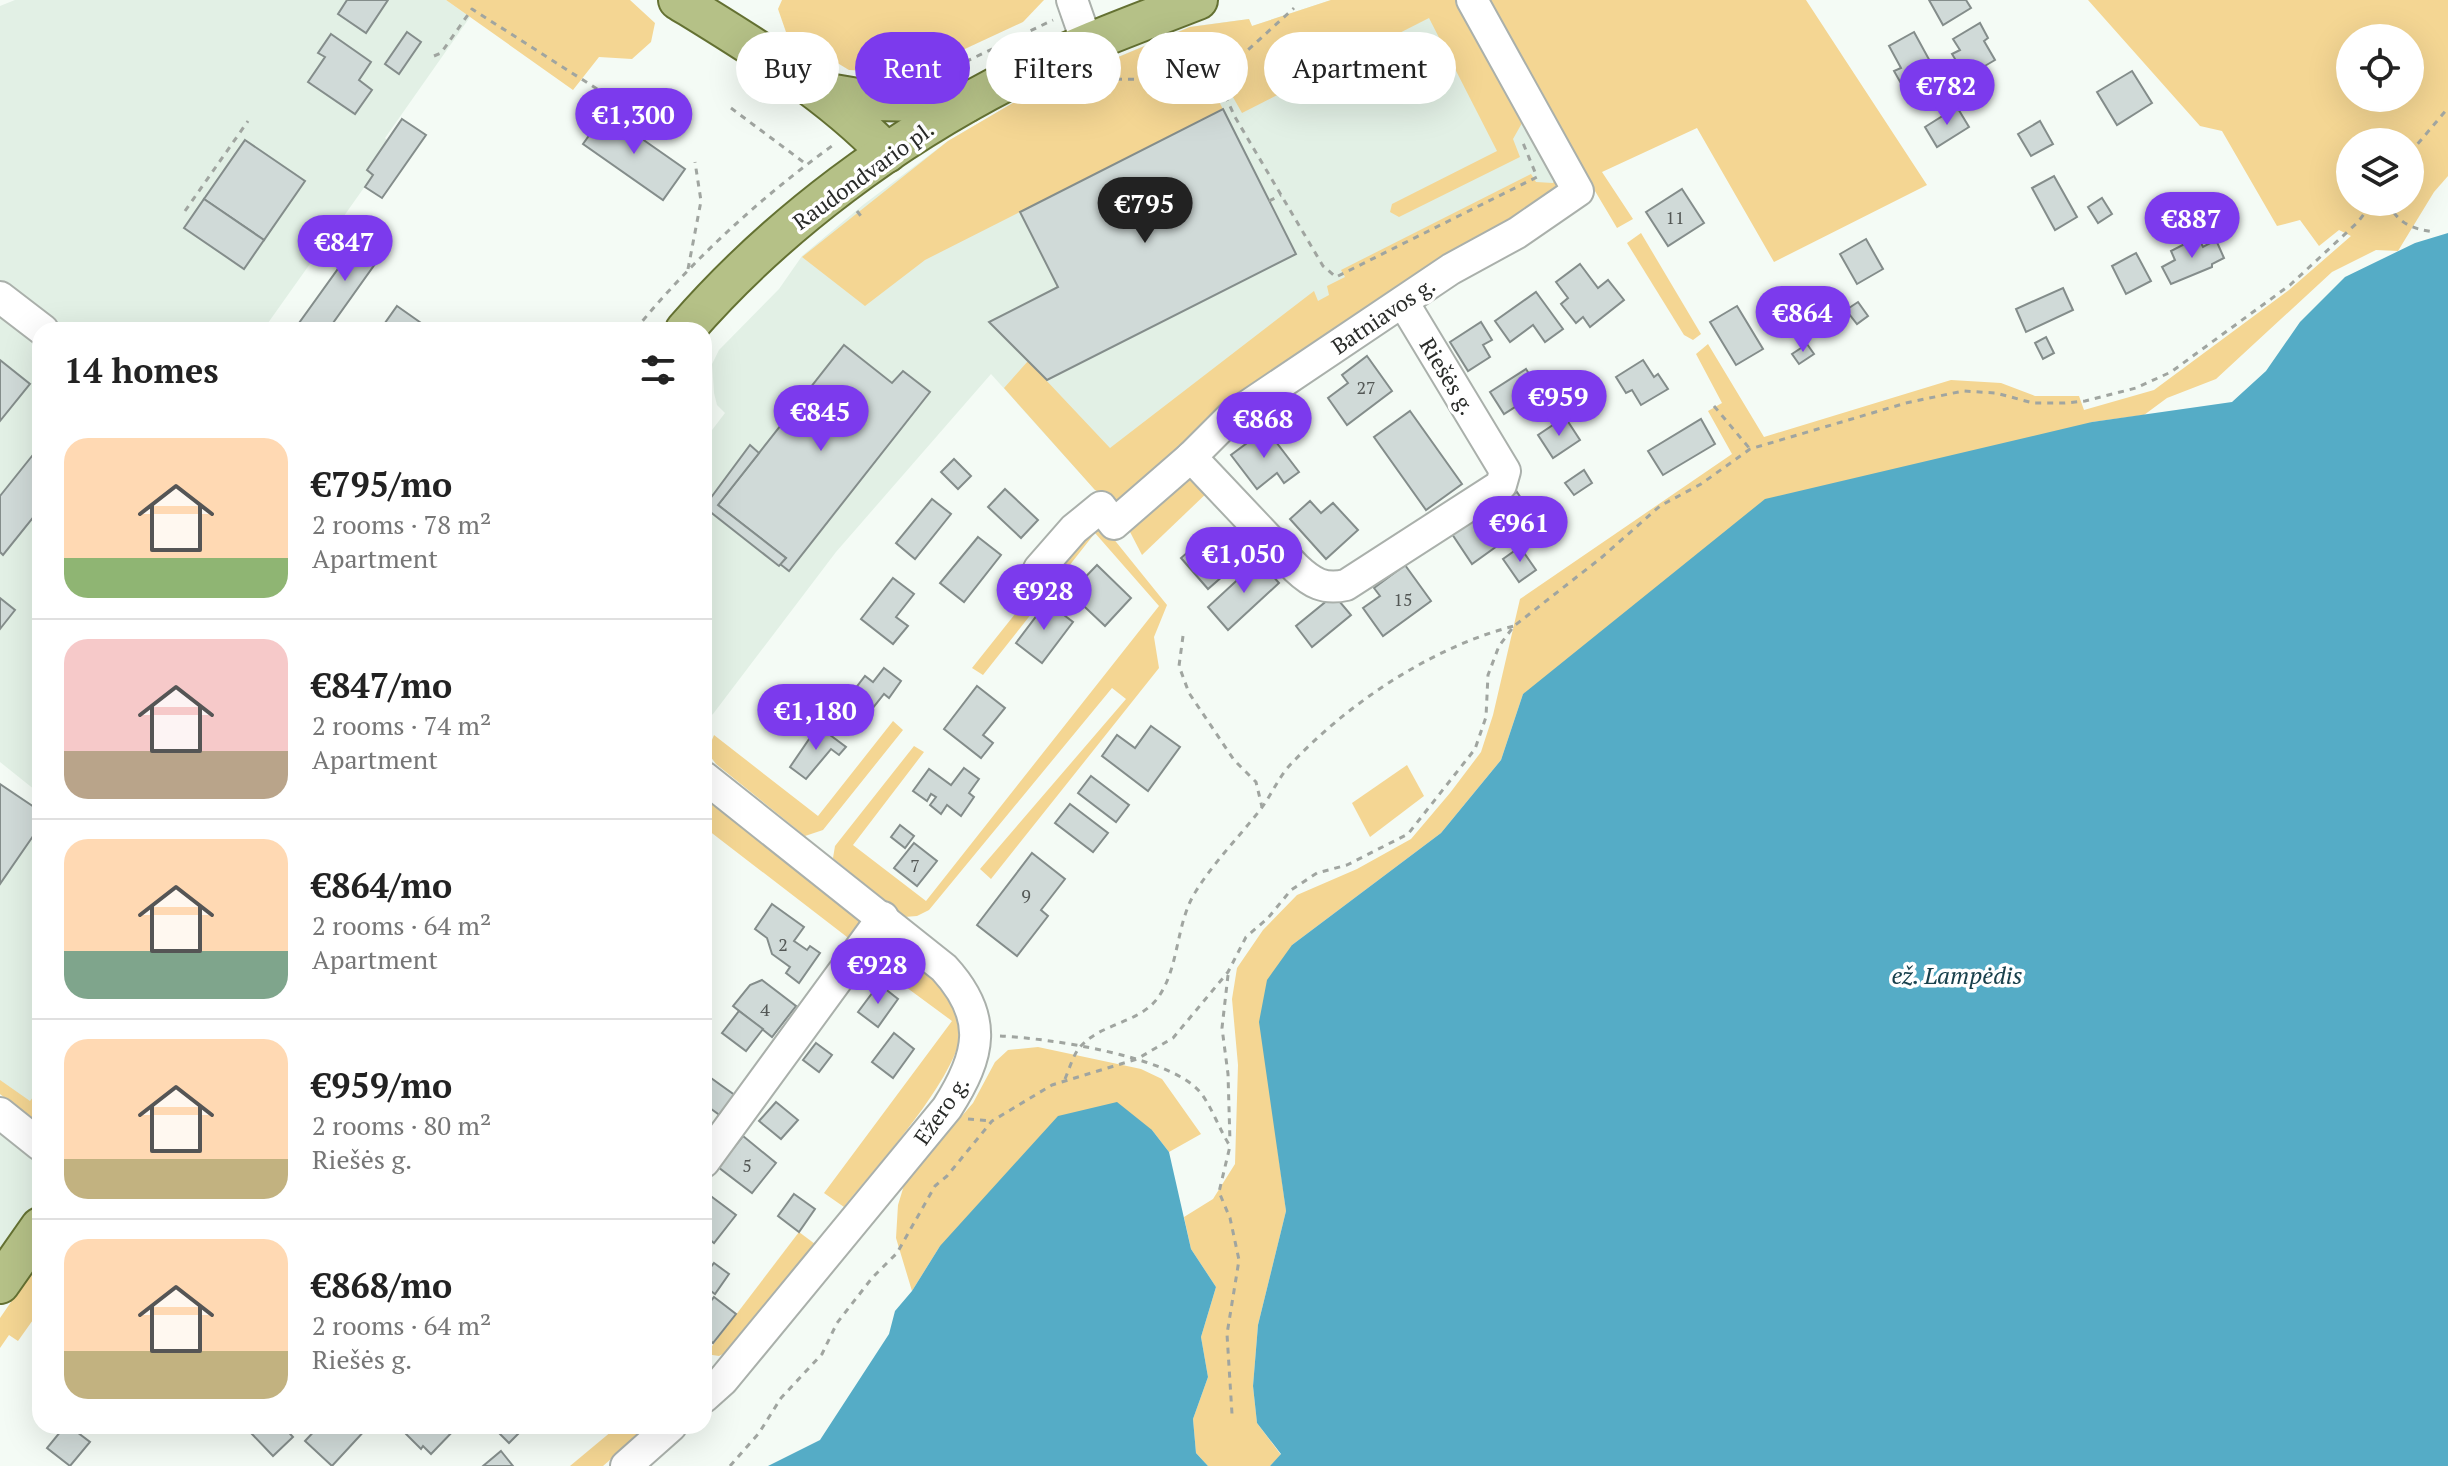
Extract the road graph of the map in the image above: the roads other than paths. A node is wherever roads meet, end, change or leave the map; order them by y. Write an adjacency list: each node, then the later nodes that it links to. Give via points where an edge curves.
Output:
1 (678, 0): 5 (main road)
2 (1198, 0): 4 (main road, Raudondvario pl.)
3 (1472, 0): 11 (street, Batniavos g., via 1578,191)
4 (1078, 17): 6 (main road, Raudondvario pl.)
5 (736, 38)
6 (970, 100)
7 (834, 104): 9 (main road)
8 (964, 104): 9 (main road, Raudondvario pl.)
9 (887, 153): 13 (main road, Raudondvario pl., via 773,242)
10 (0, 297): 12 (street)
11 (1403, 302): 14 (street, Batniavos g., via 1231,417); 14 (street, Riešės g., via 1505,471 1501,485 1346,585 1331,588 1310,582)
12 (33, 322)
13 (692, 322)
14 (1191, 457): 15 (street, Batniavos g., via 1114,524 1101,507)
15 (1039, 569)
16 (712, 783): 17 (street)
17 (883, 917): 20 (street); 23 (street, Ežero g., via 960,986 977,1034 974,1056 947,1108)
18 (0, 1113): 19 (street)
19 (32, 1139)
20 (712, 1151)
21 (32, 1238): 22 (main road)
22 (0, 1284)
23 (712, 1379)
24 (662, 1434): 25 (street)
25 (626, 1466)

